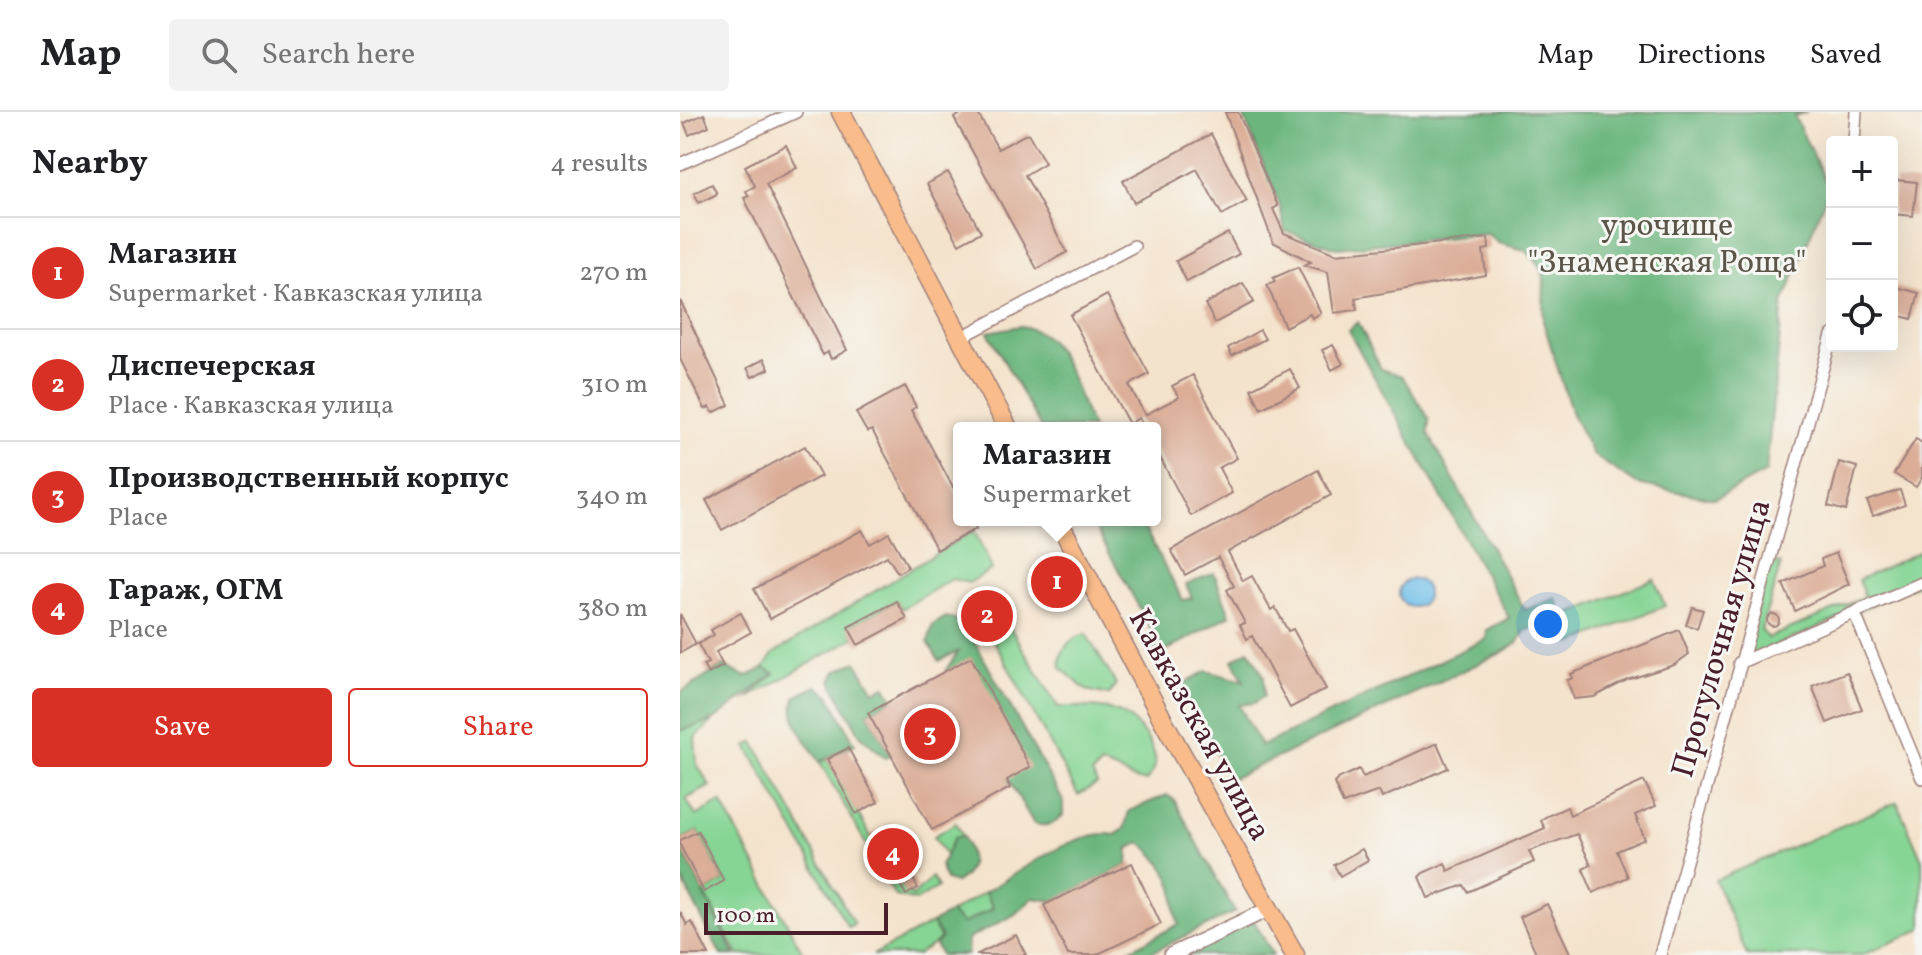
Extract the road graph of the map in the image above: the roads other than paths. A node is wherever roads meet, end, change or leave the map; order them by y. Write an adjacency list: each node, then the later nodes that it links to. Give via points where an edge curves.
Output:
1 (796, 112): 5 (street)
2 (841, 112): 7 (main road)
3 (1856, 112): 4 (street)
4 (1854, 136)
5 (680, 164)
6 (1134, 246): 7 (street)
7 (960, 338): 9 (main road)
8 (1827, 352): 13 (street, Прогулочная улица)
9 (1005, 422)
10 (1061, 526): 15 (main road, Кавказская улица)
11 (1922, 583): 12 (street)
12 (1855, 614): 13 (street); 14 (street)
13 (1739, 663): 18 (street, Прогулочная улица)
14 (1922, 778)
15 (1269, 909): 16 (street); 17 (main road, Кавказская улица)
16 (1171, 955)
17 (1295, 955)
18 (1660, 955)

